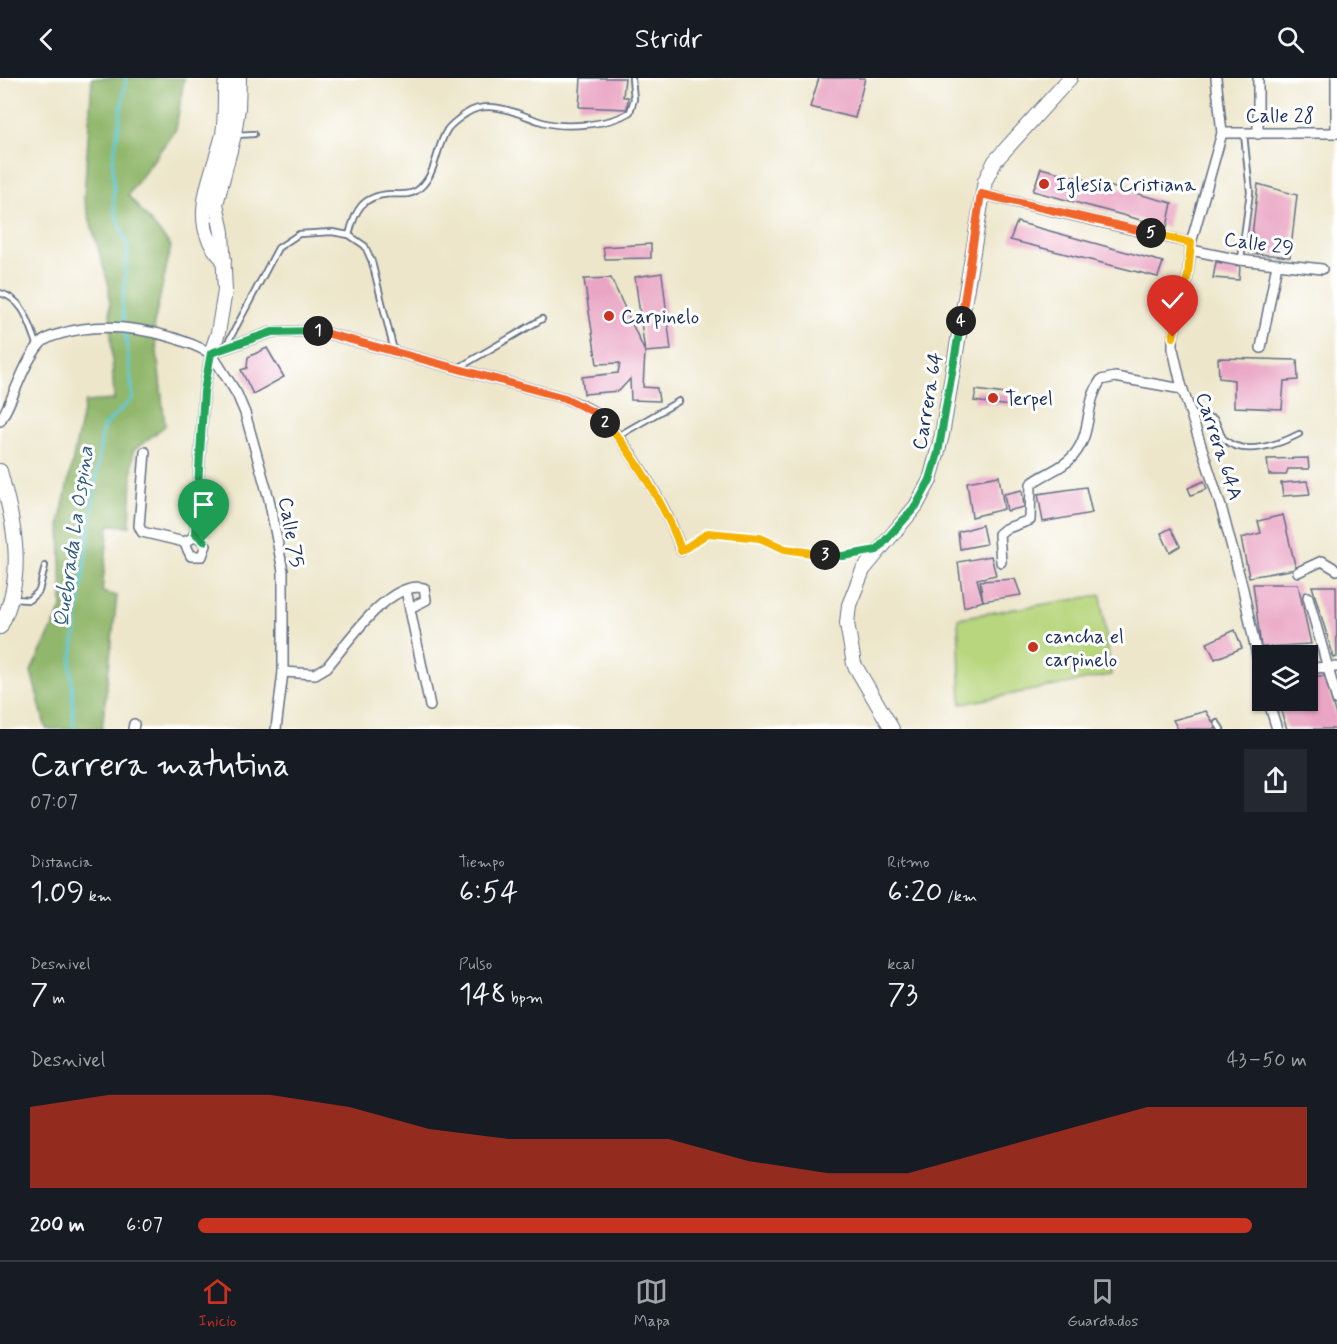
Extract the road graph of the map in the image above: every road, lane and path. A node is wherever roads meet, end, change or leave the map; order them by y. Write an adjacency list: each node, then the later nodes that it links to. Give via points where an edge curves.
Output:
1 (226, 78): 16 (street, via 223,132 202,206)
2 (239, 78): 13 (street)
3 (632, 78): 17 (lane, via 634,99 630,112 612,122 544,123 497,107 467,112 447,130 425,183 415,192 387,194 359,206)
4 (1070, 78): 14 (street, Carrera 64, via 995,161)
5 (1215, 78): 9 (street, Carrera 64A)
6 (1258, 78): 12 (street)
7 (1336, 78): 8 (street)
8 (1337, 132): 12 (street, Calle 28)
9 (1222, 133): 11 (street, Calle 28); 18 (street, Carrera 64A)
10 (254, 134): 13 (lane)
11 (1245, 134): 12 (street, Calle 28); 20 (lane, via 1250,192)
12 (1257, 134)
13 (234, 135): 15 (street, via 223,196 216,204)
14 (981, 194): 18 (street, Calle 29); 40 (street, Carrera 64, via 938,453 916,506)
15 (219, 216): 16 (street, via 212,226); 19 (street)
16 (204, 225): 19 (street, via 213,250)
17 (349, 235): 27 (lane, via 299,234 278,248); 28 (lane, via 364,246 372,262)
18 (1191, 246): 20 (street, Calle 29); 30 (street, Carrera 64A, via 1173,337)
19 (224, 260): 27 (street)
20 (1240, 260): 21 (street, Calle 29)
21 (1277, 264): 22 (street, Calle 29); 26 (street)
22 (1322, 269)
23 (0, 293): 25 (lane, via 21,304)
24 (542, 319): 29 (lane)
25 (40, 344): 27 (street, via 73,330 114,327); 33 (street)
26 (1261, 348)
27 (218, 351): 28 (street, via 272,332 306,330 329,333); 38 (street, via 204,391); 53 (street, Calle 75, via 245,412 269,499 283,571)
28 (395, 354): 29 (street)
29 (458, 369): 35 (street, via 565,398 593,412)
30 (1182, 389): 32 (street, Carrera 64A); 42 (street, via 1115,377 1101,380 1091,394 1082,445 1072,458 1031,484 1030,520 999,534)
31 (679, 401): 35 (lane)
32 (1189, 414): 34 (lane, via 1214,419 1221,436 1234,446 1278,446); 51 (street, Carrera 64A, via 1222,510)
33 (2, 417)
34 (1299, 434)
35 (618, 436): 41 (street, via 674,527)
36 (145, 452): 39 (street, via 139,525 142,532)
37 (0, 471): 48 (street, via 17,541)
38 (195, 533): 39 (street); 39 (street, via 206,545 202,556 191,556)
39 (184, 542)
40 (877, 550): 41 (path, via 843,556 816,555 785,549 760,538 708,533); 59 (street, Carrera 64, via 856,587 847,623 854,664)
41 (681, 551)
42 (1001, 562)
43 (45, 566): 48 (lane, via 39,591 29,600)
44 (1337, 570): 45 (street, via 1322,561)
45 (1298, 572)
46 (406, 590): 49 (street); 49 (street, via 424,588 427,596 423,603); 53 (street, via 381,603 327,667 315,674)
47 (1308, 597): 52 (street)
48 (11, 598): 50 (street)
49 (410, 608): 55 (street)
50 (0, 627)
51 (1256, 645)
52 (1333, 668): 54 (street)
53 (283, 672): 58 (street, Calle 75)
54 (1337, 700)
55 (430, 706)
56 (1271, 711): 61 (street)
57 (1217, 723): 60 (lane)
58 (276, 729)
59 (892, 729)
60 (1221, 729)
61 (1277, 729)

